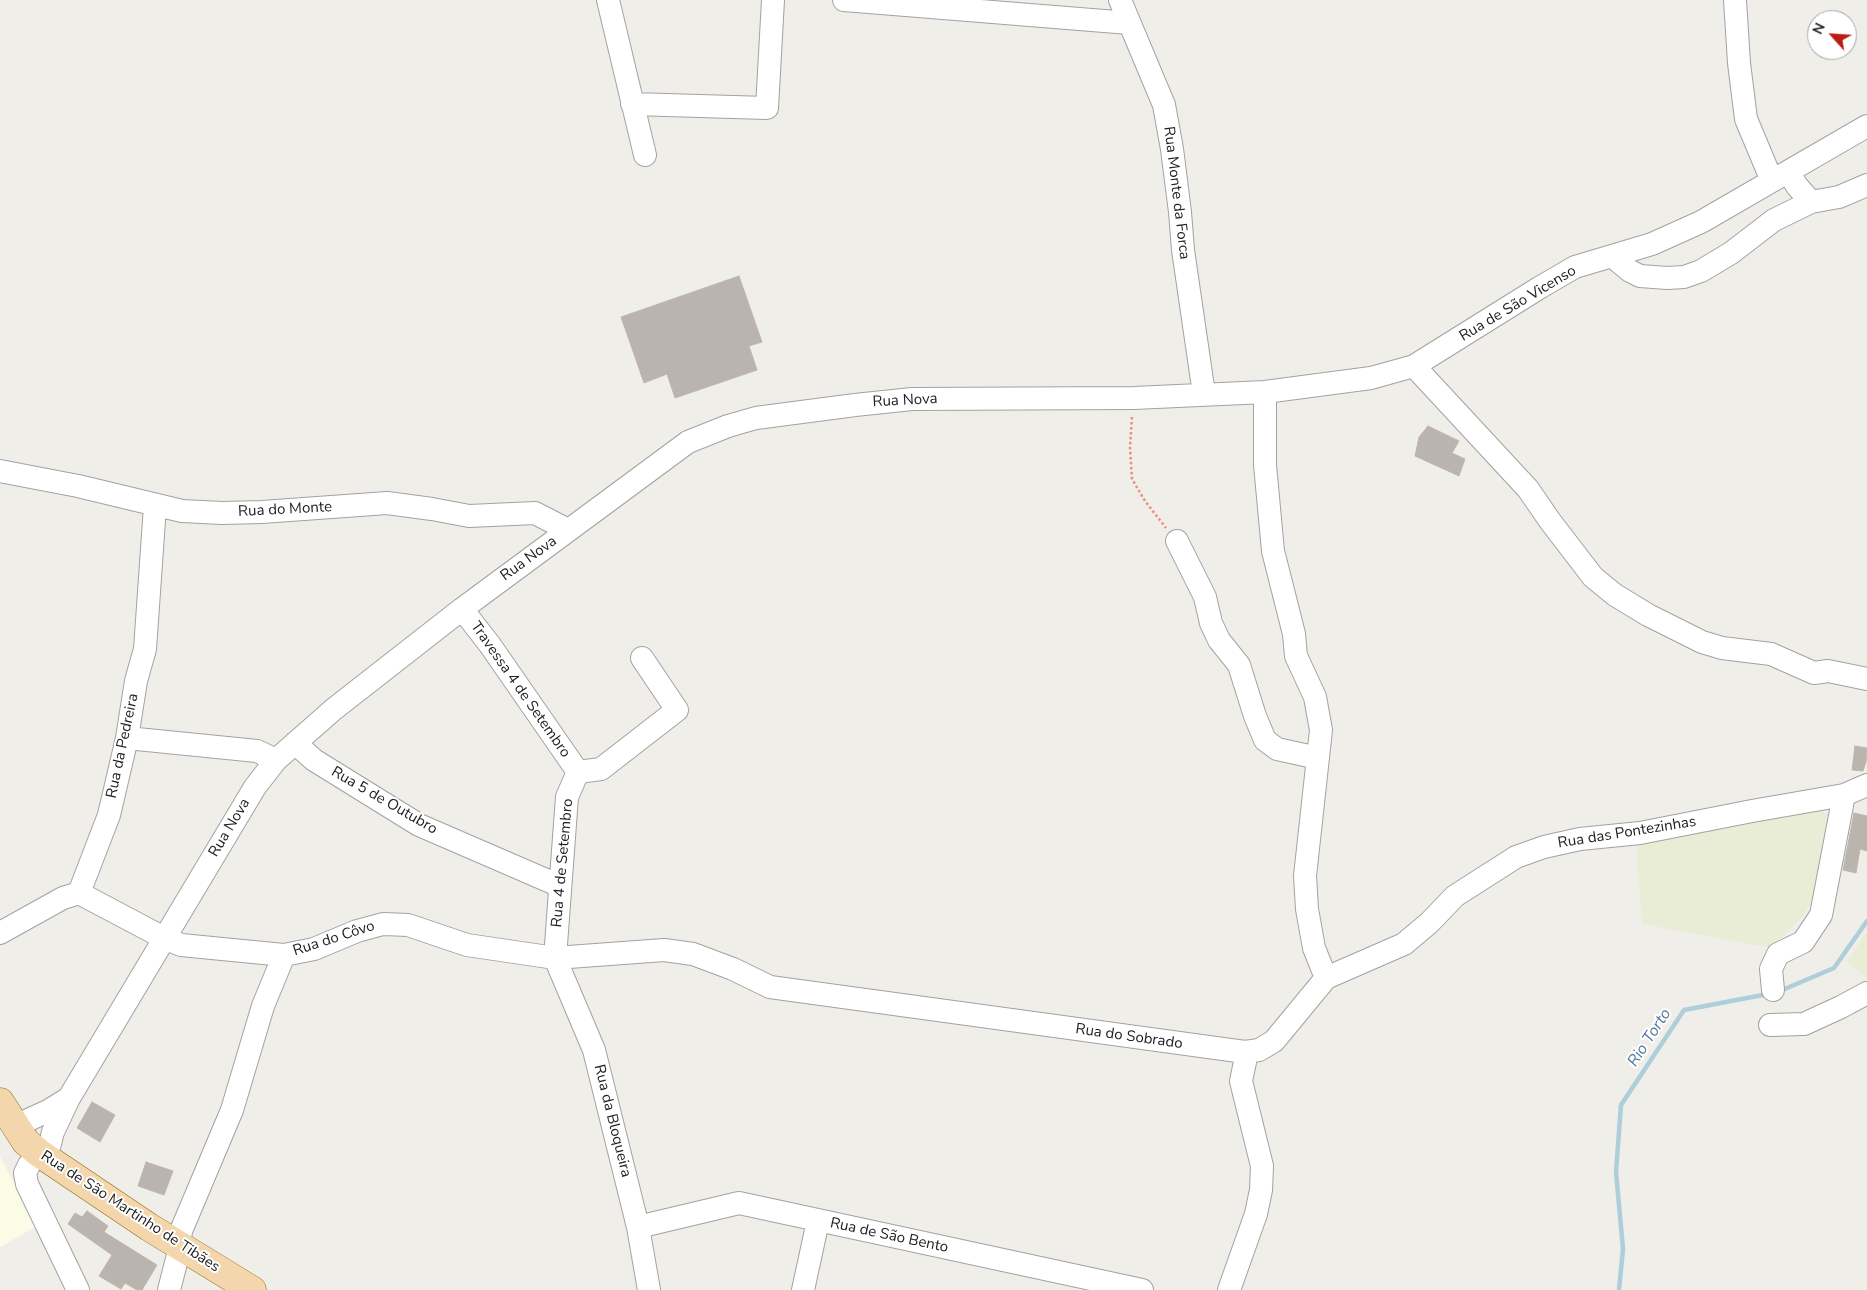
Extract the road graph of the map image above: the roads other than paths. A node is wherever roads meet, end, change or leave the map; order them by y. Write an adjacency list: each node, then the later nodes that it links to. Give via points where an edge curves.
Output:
1 (608, 0): 8 (street)
2 (773, 0): 8 (street, via 767,108)
3 (844, 0): 6 (street)
4 (1120, 0): 7 (street, Rua Monte da Forca)
5 (1735, 0): 11 (street, via 1746,119)
6 (972, 5): 7 (street)
7 (1129, 23): 17 (street, Rua Monte da Forca, via 1164,105)
8 (632, 104): 10 (street)
9 (1867, 126): 11 (street, Rua de São Vicenso)
10 (645, 155)
11 (1780, 176): 13 (street, via 1797,186); 14 (street, Rua de São Vicenso, via 1701,222 1652,244)
12 (1867, 185): 13 (street, via 1839,197)
13 (1811, 202): 14 (street, via 1774,220 1702,271 1684,277 1640,276)
14 (1613, 256): 15 (street, Rua de São Vicenso, via 1575,267)
15 (1414, 366): 16 (street, Rua de São Vicenso, via 1371,378); 24 (street, via 1528,489 1593,577 1615,595 1702,642 1722,648 1772,654 1814,672)
16 (1265, 392): 17 (street, Rua de São Vicenso); 27 (street, via 1265,465 1273,551 1294,634 1296,656 1315,697 1321,730)
17 (1204, 394): 20 (street, Rua Nova, via 1134,398 912,399 756,418 688,442)
18 (0, 471): 19 (street, Rua do Monte, via 78,486)
19 (155, 506): 20 (street, Rua do Monte, via 222,513 387,503 469,516 535,513); 25 (street, Rua da Pedreira, via 145,649)
20 (568, 530): 22 (street, Rua Nova)
21 (1177, 540): 27 (street, via 1205,596 1219,640 1239,665 1265,740 1277,749)
22 (462, 609): 26 (street, Rua Nova); 29 (street, Travessa 4 de Setembro)
23 (642, 658): 29 (street, via 677,710 601,769)
24 (1867, 679)
25 (127, 738): 28 (street, via 257,751); 33 (street, Rua da Pedreira, via 109,815)
26 (294, 744): 28 (street, Rua Nova); 32 (street, Rua 5 de Outubro, via 314,760 419,825)
27 (1318, 758): 38 (street, via 1305,876 1306,908 1314,948)
28 (276, 760): 35 (street, Rua Nova, via 256,786)
29 (578, 772): 32 (street, Rua 4 de Setembro, via 567,797)
30 (1867, 785): 31 (street, Rua das Pontezinhas)
31 (1844, 795): 38 (street, Rua das Pontezinhas, via 1640,833 1580,839 1544,847 1500,867 1455,896 1404,944); 40 (street, via 1821,915 1803,942 1778,954 1771,969)
32 (560, 886): 37 (street, Rua 4 de Setembro)
33 (78, 893): 34 (street); 35 (street)
34 (0, 933)
35 (164, 938): 36 (street, via 181,945); 44 (street, Rua Nova)
36 (284, 955): 37 (street, Rua do Côvo, via 314,949 357,930 383,924 408,926 467,945); 50 (street, Rua do Côvo, via 263,1006 232,1110 180,1231)
37 (555, 958): 39 (street, Rua do Côvo, via 664,950 693,954); 49 (street, Rua da Bloqueira, via 594,1050)
38 (1326, 978): 43 (street, via 1274,1041 1259,1050)
39 (770, 987): 43 (street, Rua do Sobrado)
40 (1773, 990)
41 (1867, 992): 42 (street, via 1804,1024)
42 (1770, 1025)
43 (1245, 1052): 57 (street, via 1241,1081 1262,1166 1261,1190 1256,1214)
44 (69, 1098): 46 (street, Rua Nova); 47 (street, Rua Nova)
45 (0, 1102): 46 (main road, Rua de São Martinho de Tibães)
46 (15, 1126): 47 (main road, Rua de São Martinho de Tibães, via 26,1142)
47 (43, 1156): 50 (main road, Rua de São Martinho de Tibães); 51 (street, Rua Nova, via 29,1165 27,1184)
48 (818, 1221): 49 (street, Rua de São Bento, via 739,1203); 55 (street); 56 (street, Rua de São Bento)
49 (638, 1227): 54 (street, Rua da Bloqueira)
50 (178, 1244): 52 (street, Rua do Côvo); 53 (main road, Rua de São Martinho de Tibães)
51 (78, 1290)
52 (169, 1290)
53 (252, 1290)
54 (648, 1290)
55 (803, 1290)
56 (1142, 1290)
57 (1229, 1290)

